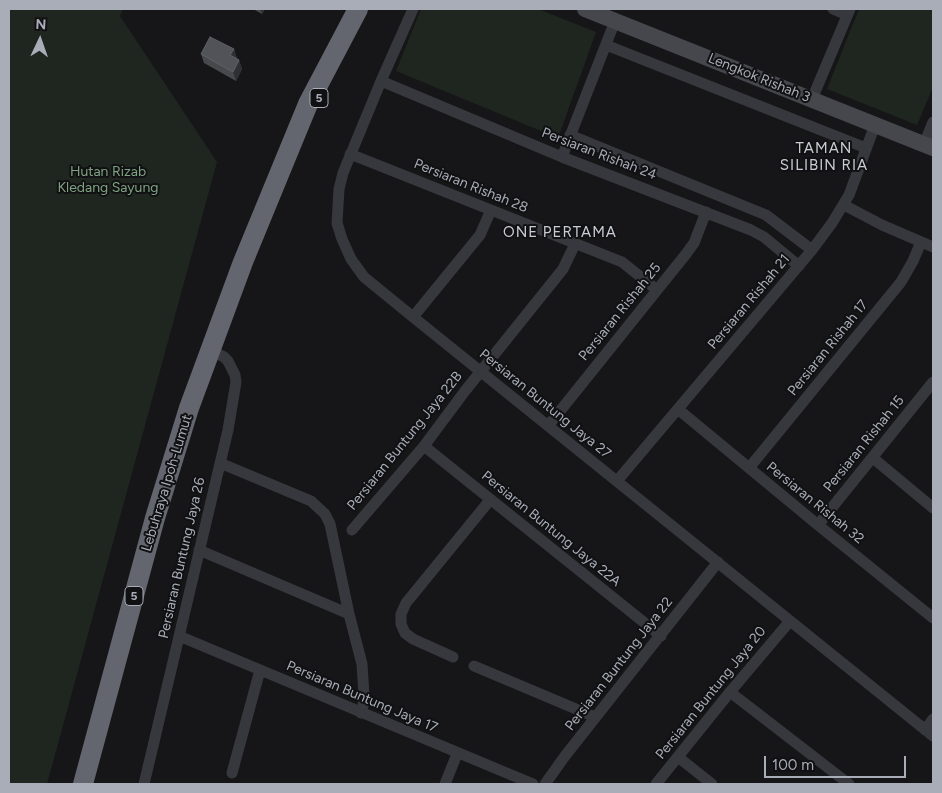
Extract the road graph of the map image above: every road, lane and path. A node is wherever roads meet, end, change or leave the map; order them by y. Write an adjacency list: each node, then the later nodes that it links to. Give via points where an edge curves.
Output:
1 (358, 9): 18 (highway, Lebuhraya Ipoh-Lumut / 5, via 308,104)
2 (366, 9): 18 (highway, Lebuhraya Ipoh-Lumut / 5)
3 (413, 9): 9 (street, Persiaran Buntung Jaya 27)
4 (585, 9): 7 (street, Lengkok Rishah 3)
5 (833, 9): 6 (street)
6 (848, 12): 10 (street)
7 (615, 21): 8 (street); 10 (street, Lengkok Rishah 3)
8 (606, 44): 13 (street); 15 (street, Lengkok Rishah 3)
9 (381, 81): 16 (street, Persiaran Buntung Jaya 27); 17 (street, Persiaran Rishah 24)
10 (812, 100): 12 (street, Lengkok Rishah 3)
11 (933, 122): 14 (street)
12 (875, 125): 14 (street, Lengkok Rishah 3); 15 (street, Persiaran Rishah 21)
13 (570, 135): 17 (street); 25 (street, via 766,215)
14 (929, 146)
15 (866, 148): 19 (street, Persiaran Rishah 21)
16 (350, 154): 20 (street, Persiaran Rishah 28); 28 (street, Persiaran Buntung Jaya 27, via 339,189 337,223 342,239 364,277)
17 (562, 157): 21 (street, Persiaran Rishah 24)
18 (273, 189): 29 (highway, Lebuhraya Ipoh-Lumut / 5)
19 (844, 205): 22 (street); 25 (street, Persiaran Rishah 21)
20 (491, 210): 23 (street, Persiaran Rishah 28); 28 (street, via 480,235)
21 (706, 212): 26 (street, Persiaran Rishah 24, via 764,237); 27 (street, Persiaran Rishah 25, via 694,242)
22 (921, 242): 24 (street); 37 (street, Persiaran Rishah 17, via 901,282)
23 (575, 244): 27 (street, Persiaran Rishah 28, via 622,262); 30 (street, Persiaran Buntung Jaya 22B, via 563,269)
24 (933, 247)
25 (812, 250): 26 (street, Persiaran Rishah 21)
26 (799, 266): 32 (street, Persiaran Rishah 21)
27 (657, 290): 33 (street, Persiaran Rishah 25)
28 (413, 317): 30 (street, Persiaran Buntung Jaya 27)
29 (210, 350): 36 (street, Persiaran Buntung Jaya 26, via 228,361 236,382); 61 (highway, Lebuhraya Ipoh-Lumut / 5, via 188,408 155,518)
30 (481, 372): 33 (street, Persiaran Buntung Jaya 27); 34 (street, Persiaran Buntung Jaya 22B)
31 (931, 389): 35 (street, Persiaran Rishah 15)
32 (679, 410): 37 (street, Persiaran Rishah 32); 38 (street, Persiaran Rishah 21)
33 (548, 426): 38 (street, Persiaran Buntung Jaya 27)
34 (424, 446): 39 (street, Persiaran Buntung Jaya 22A); 42 (street, Persiaran Buntung Jaya 22B)
35 (873, 458): 40 (street); 41 (street, Persiaran Rishah 15)
36 (220, 463): 43 (street, Persiaran Buntung Jaya 26); 45 (street, via 311,501 325,514 330,524)
37 (749, 468): 41 (street, Persiaran Rishah 32)
38 (617, 481): 44 (street, Persiaran Buntung Jaya 27)
39 (490, 500): 49 (street, Persiaran Buntung Jaya 22A); 50 (street, via 406,603 401,614 405,633)
40 (933, 508)
41 (818, 526): 46 (street, Persiaran Rishah 32)
42 (352, 530)
43 (199, 550): 45 (street); 48 (street, Persiaran Buntung Jaya 26)
44 (718, 562): 47 (street, Persiaran Buntung Jaya 27); 49 (street, Persiaran Buntung Jaya 22)
45 (349, 614): 54 (street, via 362,664 364,695)
46 (933, 618)
47 (790, 620): 53 (street, Persiaran Buntung Jaya 20); 57 (street, Persiaran Buntung Jaya 27)
48 (179, 636): 52 (street, Persiaran Buntung Jaya 17); 62 (street, Persiaran Buntung Jaya 26)
49 (660, 636): 55 (street, Persiaran Buntung Jaya 22)
50 (453, 656)
51 (474, 666): 55 (street)
52 (260, 670): 54 (street, Persiaran Buntung Jaya 17); 60 (street)
53 (730, 692): 59 (street, Persiaran Buntung Jaya 20); 68 (street)
54 (361, 713): 58 (street, Persiaran Buntung Jaya 17)
55 (595, 717): 65 (street, Persiaran Buntung Jaya 22)
56 (933, 719): 57 (street)
57 (929, 733)
58 (457, 754): 63 (street); 64 (street, Persiaran Buntung Jaya 17)
59 (678, 757): 66 (street, Persiaran Buntung Jaya 20); 67 (street)
60 (232, 773)
61 (83, 784)
62 (144, 784)
63 (445, 784)
64 (533, 784)
65 (545, 784)
66 (656, 784)
67 (712, 784)
68 (849, 784)

